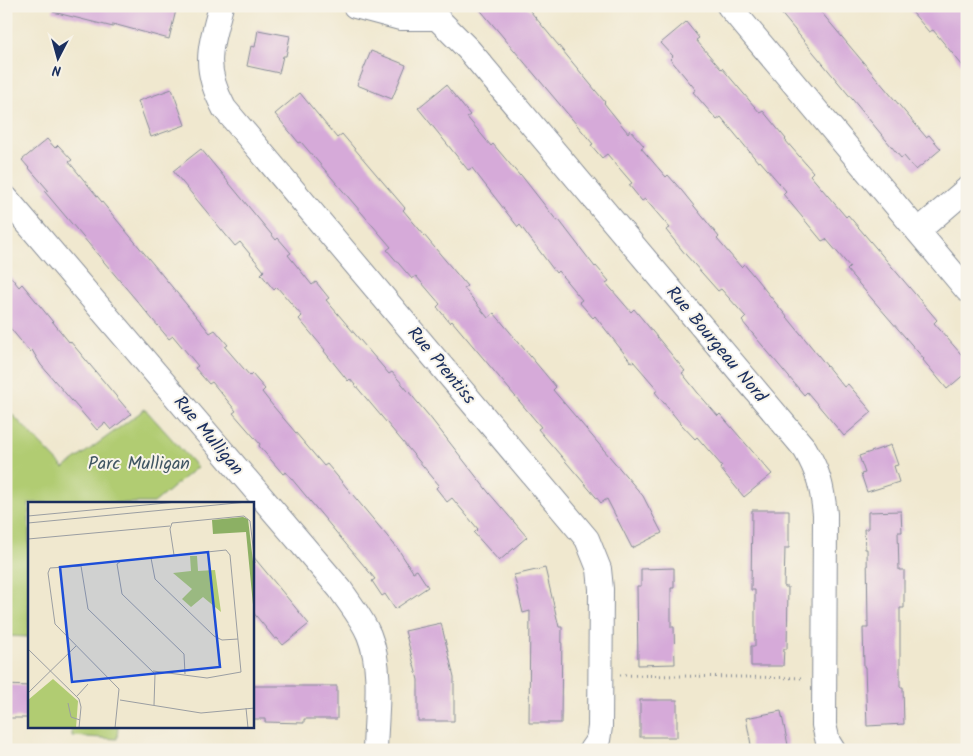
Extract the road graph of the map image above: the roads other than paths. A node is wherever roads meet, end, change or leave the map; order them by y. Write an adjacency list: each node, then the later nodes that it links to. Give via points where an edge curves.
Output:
1 (220, 6): 10 (street, Rue Prentiss, via 210,51 210,70 214,90 224,108 587,539 599,569 601,589 600,727 598,740)
2 (354, 6): 4 (street, via 400,18)
3 (729, 6): 7 (street)
4 (433, 12): 11 (street, Rue Bourgeau Nord, via 468,49 805,449 814,465 822,485 825,514 824,725)
5 (967, 189): 7 (street)
6 (6, 198): 9 (street, Rue Mulligan, via 358,613 374,652 377,673)
7 (918, 231): 8 (street)
8 (967, 290)
9 (375, 750)
10 (591, 750)
11 (833, 750)

